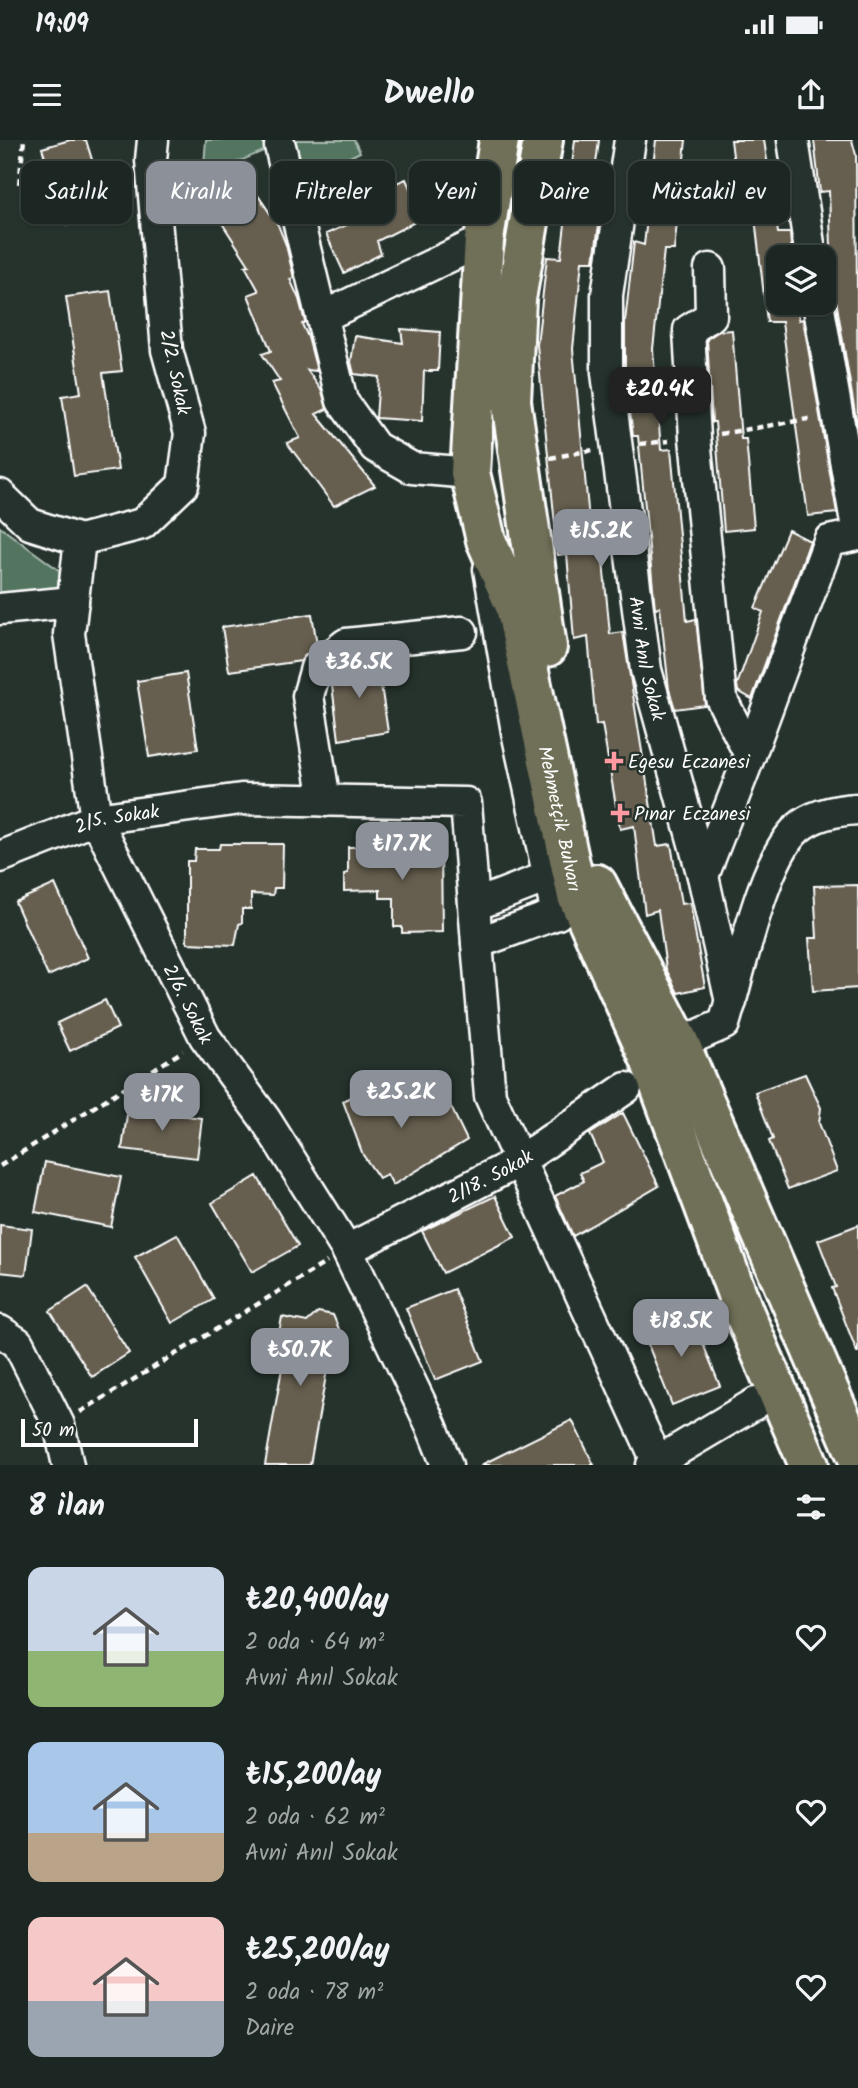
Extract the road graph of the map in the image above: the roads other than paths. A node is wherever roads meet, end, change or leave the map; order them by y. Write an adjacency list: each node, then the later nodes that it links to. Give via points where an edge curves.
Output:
1 (153, 140): 15 (street, 2/2. Sokak, via 167,350 190,433 183,485 142,524)
2 (499, 140): 7 (main road, Mehmetçik Bulvarı)
3 (543, 140): 25 (main road, Mehmetçik Bulvarı, via 516,299 510,401 570,793)
4 (630, 140): 24 (street, Avni Anıl Sokak, via 607,295 607,373 646,670)
5 (793, 140): 8 (street)
6 (280, 146): 11 (street)
7 (484, 240): 11 (street); 12 (main road, Mehmetçik Bulvarı)
8 (809, 245)
9 (710, 270): 19 (street, via 710,316 689,330 695,438 721,698)
10 (820, 315): 14 (street)
11 (322, 317): 12 (street, via 342,401 374,447 412,468)
12 (470, 473): 25 (main road, Mehmetçik Bulvarı, via 486,540 516,606)
13 (0, 495): 15 (street, via 30,524)
14 (858, 534): 19 (street, via 829,541)
15 (80, 540): 16 (street, 2/6. Sokak)
16 (73, 602): 17 (street); 22 (street, 2/6. Sokak, via 69,634)
17 (0, 609)
18 (462, 632): 20 (street, via 346,644 316,668 308,696)
19 (750, 755): 24 (street)
20 (325, 801): 22 (street, 2/5. Sokak, via 241,799); 26 (street, 2/5. Sokak, via 466,803)
21 (858, 809): 28 (street, via 833,811 797,828 757,911)
22 (96, 819): 23 (street, 2/5. Sokak); 32 (street, 2/6. Sokak, via 205,1037 265,1119)
23 (0, 857)
24 (703, 876): 28 (street, Avni Anıl Sokak)
25 (570, 893): 26 (street); 27 (street); 29 (main road, Mehmetçik Bulvarı)
26 (475, 905): 27 (street)
27 (477, 943): 31 (street, via 489,1096)
28 (731, 1002): 29 (street, via 724,1024)
29 (664, 1050): 35 (main road, Mehmetçik Bulvarı); 39 (main road, Mehmetçik Bulvarı, via 744,1313)
30 (626, 1088): 31 (street, 2/18. Sokak)
31 (518, 1161): 32 (street, 2/18. Sokak); 36 (street)
32 (347, 1250): 38 (street, 2/6. Sokak)
33 (0, 1331): 37 (street, via 18,1343 58,1426)
34 (756, 1403): 36 (street)
35 (858, 1458)
36 (656, 1464)
37 (68, 1465)
38 (447, 1465)
39 (809, 1465)

